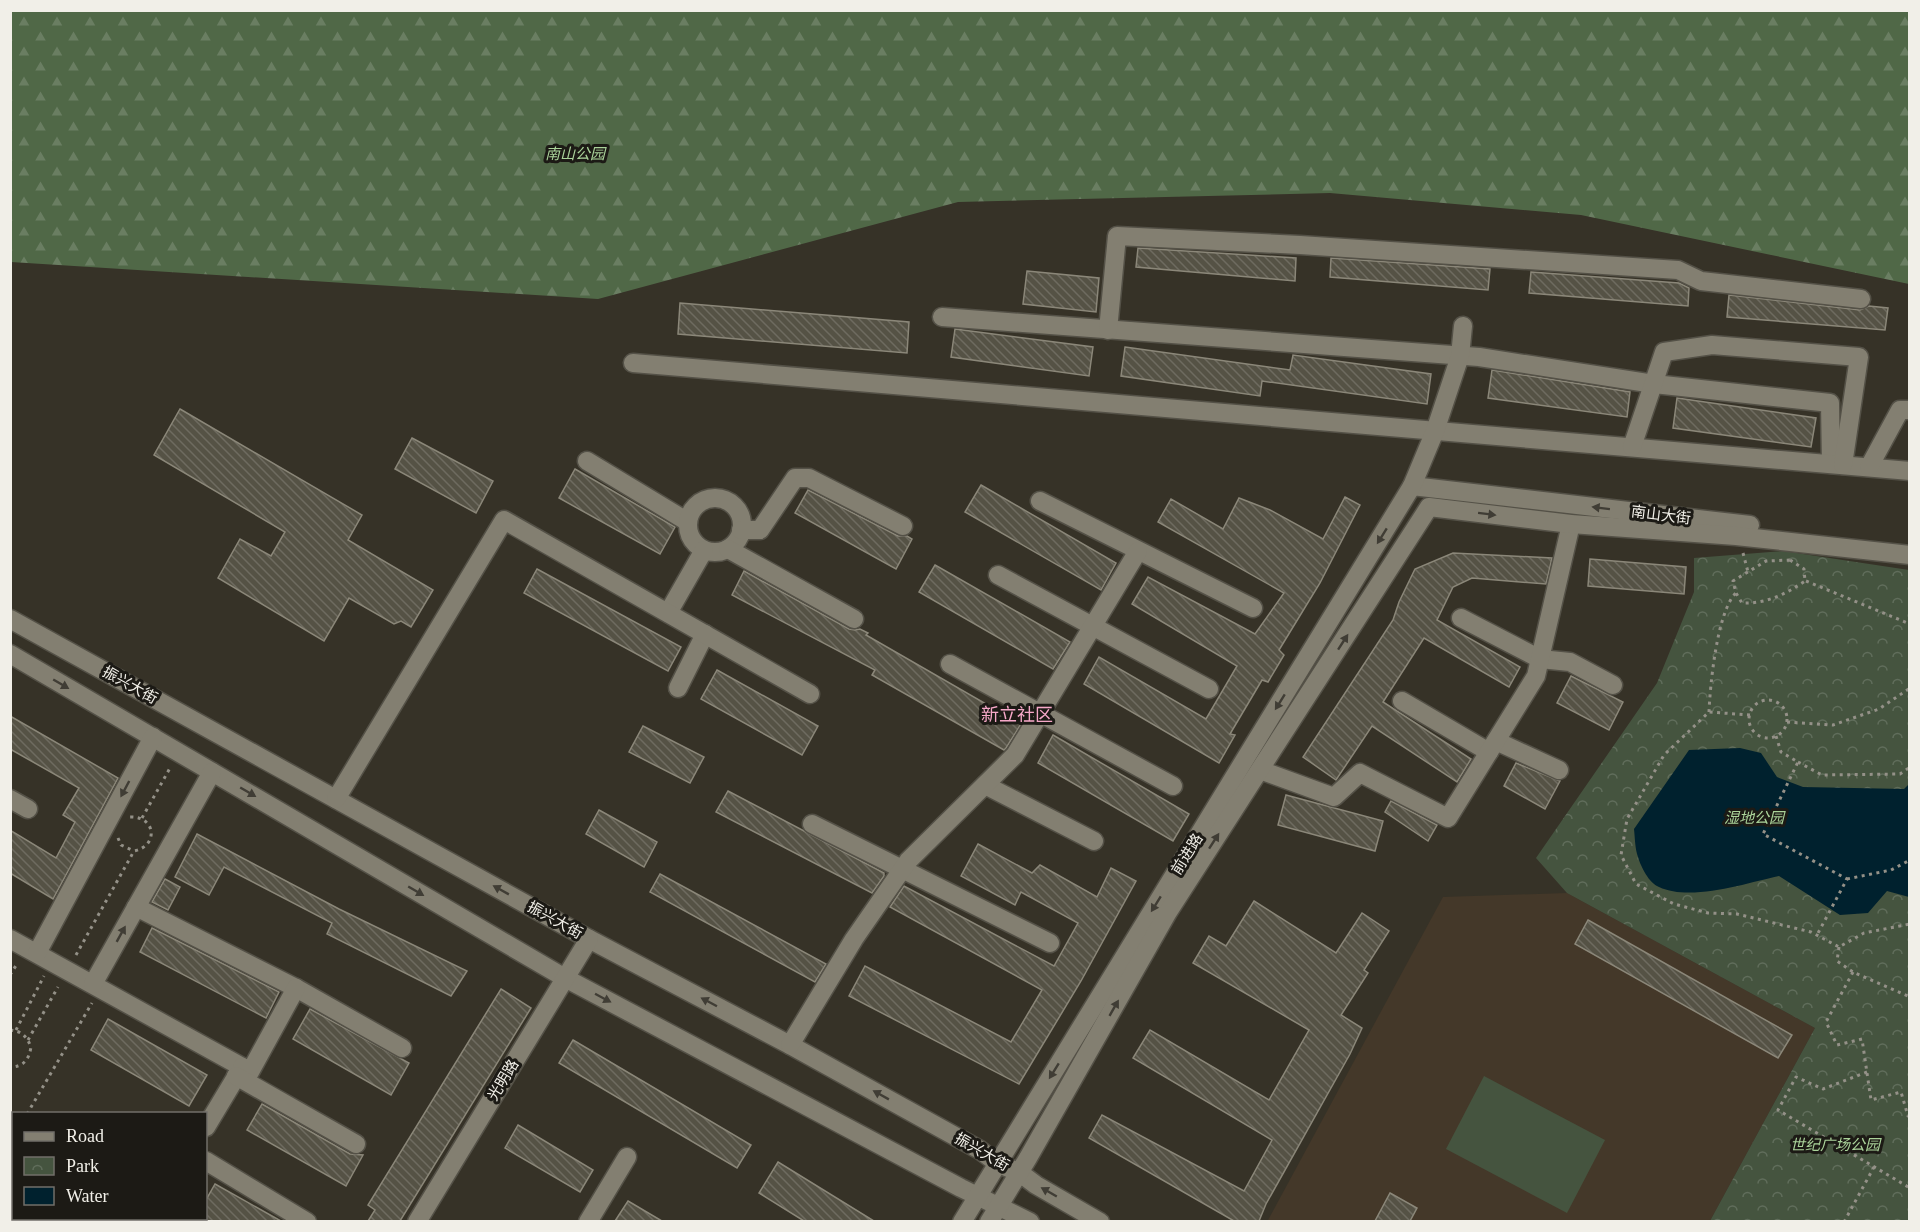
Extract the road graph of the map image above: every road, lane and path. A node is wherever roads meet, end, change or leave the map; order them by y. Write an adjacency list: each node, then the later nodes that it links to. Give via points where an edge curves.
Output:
1 (1861, 299): 4 (street, via 1701,281 1678,270 1117,236)
2 (942, 317): 4 (street)
3 (1463, 326): 5 (street, 前进路)
4 (1108, 330): 5 (street)
5 (1460, 356): 7 (street); 9 (street, 前进路)
6 (633, 363): 9 (street)
7 (1654, 384): 10 (street); 12 (street, via 1830,403); 12 (street, via 1664,352 1712,345 1859,357)
8 (1910, 410): 13 (street, via 1900,410)
9 (1435, 431): 10 (street); 15 (street, 前进路)
10 (1632, 447): 12 (street)
11 (587, 461): 18 (street)
12 (1837, 465): 13 (street)
13 (1869, 468): 14 (street)
14 (1910, 471)
15 (1412, 486): 22 (street, 南山大街, one-way to 15); 101 (street, 前进路, one-way to 101)
16 (1040, 501): 25 (street)
17 (1429, 507): 19 (street, 南山大街, one-way to 19); 57 (street, 前进路, one-way to 17)
18 (688, 522): 21 (street, via 698,504 718,498 737,509); 23 (street, via 695,543)
19 (1571, 524): 26 (street, 南山大街, via 1736,536); 39 (street)
20 (903, 526): 21 (street, via 809,478 795,478 760,530)
21 (741, 530): 24 (street)
22 (1910, 544)
23 (704, 549): 24 (street); 31 (street)
24 (728, 549): 34 (street)
25 (1138, 550): 30 (street); 36 (street)
26 (1910, 555)
27 (998, 575): 36 (street)
28 (1805, 581): 29 (path, via 1760,604 1742,603); 29 (path, via 1804,569 1790,560 1766,561 1733,581); 35 (path)
29 (1736, 593): 47 (path, via 1730,598 1721,627)
30 (1252, 608)
31 (668, 614): 37 (street); 63 (street, via 504,520)
32 (1461, 618): 39 (street)
33 (10, 619): 63 (street, 振兴大街)
34 (854, 619)
35 (1910, 624)
36 (1092, 626): 44 (street); 48 (street)
37 (705, 634): 42 (street); 45 (street)
38 (10, 654): 52 (street, one-way to 52)
39 (1540, 659): 41 (street, via 1570,662); 53 (street, via 1536,676)
40 (950, 664): 48 (street)
41 (1613, 685)
42 (678, 688)
43 (1910, 688): 50 (path, via 1879,709 1833,725)
44 (1209, 689)
45 (810, 694)
46 (1402, 701): 53 (street)
47 (1709, 712): 49 (path); 76 (path, via 1664,755 1652,774 1627,819 1621,855 1636,884 1674,904 1708,913 1737,914)
48 (1041, 713): 60 (street, via 1015,755); 61 (street)
49 (1750, 715): 50 (path, via 1757,704 1769,700 1781,705); 51 (path, via 1755,732 1765,737)
50 (1787, 722): 51 (path)
51 (1776, 736): 55 (path, via 1781,752)
52 (153, 737): 54 (street); 81 (street, one-way to 81)
53 (1493, 746): 57 (street, via 1448,818 1360,773 1334,797); 58 (street)
54 (179, 752): 59 (street); 65 (path)
55 (1798, 762): 56 (path, via 1822,775 1900,774); 73 (path, via 1763,834)
56 (1910, 767)
57 (1260, 770): 103 (street, 前进路, one-way to 57, via 1168,912)
58 (1558, 770)
59 (212, 772): 74 (street); 84 (street, one-way to 84)
60 (985, 785): 69 (street); 72 (street)
61 (1173, 786)
62 (10, 799): 64 (street)
63 (336, 799): 78 (street, 振兴大街, one-way to 63)
64 (28, 809)
65 (142, 818): 66 (path); 70 (path, via 151,836 146,846)
66 (124, 820)
67 (813, 824): 72 (street)
68 (117, 830): 70 (path, via 121,845)
69 (1094, 841)
70 (134, 851): 82 (path)
71 (1910, 860): 73 (path, via 1891,870)
72 (903, 869): 79 (street); 90 (street, via 854,939)
73 (1847, 879): 76 (path)
74 (136, 908): 85 (street, one-way to 74); 86 (street)
75 (1910, 924): 80 (path, via 1864,933)
76 (1817, 935): 80 (path)
77 (10, 939): 81 (street)
78 (589, 939): 84 (street, 光明路); 90 (street, 振兴大街, one-way to 78)
79 (1050, 942)
80 (1839, 947): 83 (path, via 1837,961)
81 (37, 953): 82 (street)
82 (67, 970): 85 (street); 89 (path)
83 (1852, 972): 87 (path); 94 (path, via 1826,1022 1837,1045 1862,1039)
84 (565, 978): 105 (street, one-way to 105); 108 (street, 光明路)
85 (97, 987): 93 (street); 95 (path)
86 (296, 988): 91 (street); 93 (street, via 250,1072)
87 (1910, 997)
88 (10, 1030): 89 (path, via 21,1032)
89 (28, 1040): 92 (path, via 31,1047 26,1061)
90 (790, 1045): 101 (street, 振兴大街, one-way to 90)
91 (402, 1048)
92 (10, 1067)
93 (239, 1072): 97 (street); 98 (street)
94 (1867, 1072): 96 (path, via 1871,1100 1901,1092); 102 (path, via 1823,1089 1796,1077 1778,1110)
95 (28, 1112)
96 (1910, 1115)
97 (207, 1125)
98 (356, 1144)
99 (627, 1157): 109 (street)
100 (207, 1162): 107 (street)
101 (997, 1163): 103 (street, 振兴大街); 105 (street, 前进路)
102 (1874, 1167): 104 (path); 113 (path)
103 (1020, 1173): 106 (street, 前进路); 112 (street, 振兴大街, one-way to 103)
104 (1910, 1188)
105 (977, 1196): 106 (street); 110 (street, 前进路)
106 (993, 1214): 111 (street)
107 (307, 1221)
108 (417, 1221)
109 (588, 1221)
110 (962, 1221)
111 (1030, 1221)
112 (1100, 1221)
113 (1844, 1221)

